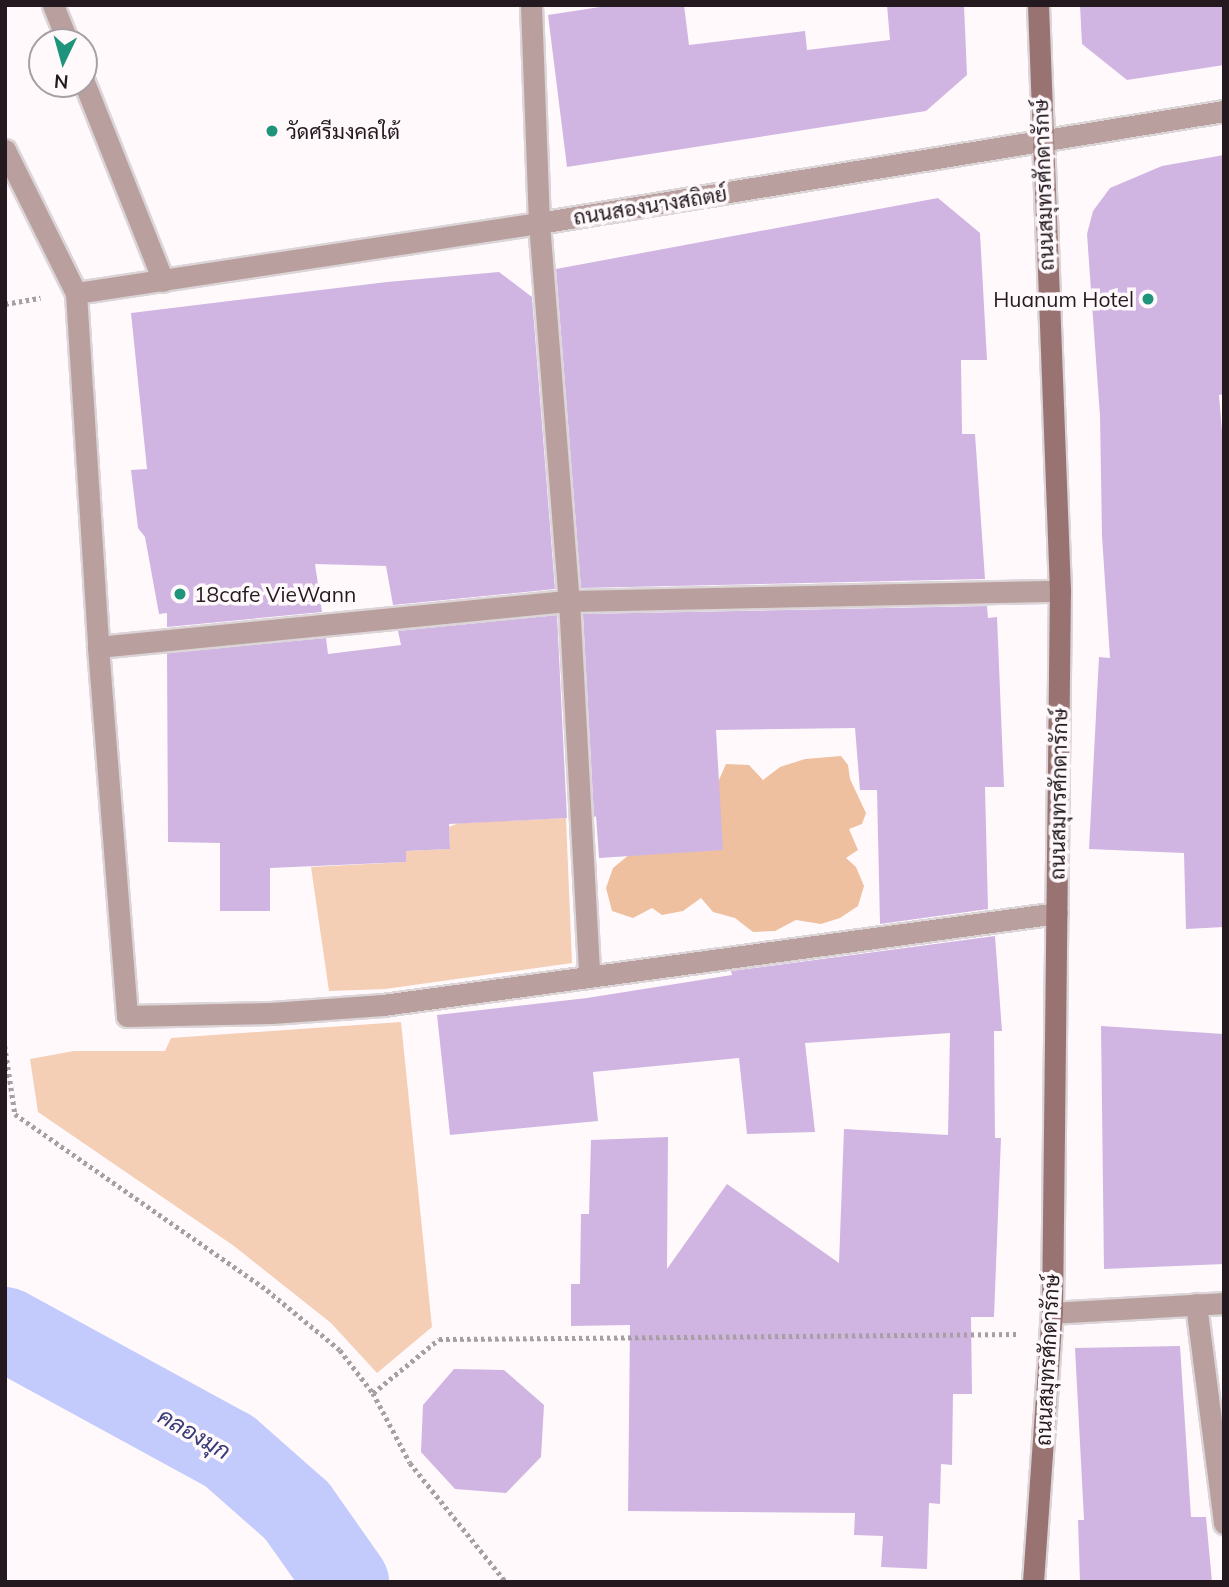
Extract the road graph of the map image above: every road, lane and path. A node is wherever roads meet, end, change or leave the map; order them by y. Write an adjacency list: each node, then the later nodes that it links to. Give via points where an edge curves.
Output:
1 (53, 5): 4 (street)
2 (531, 5): 9 (street)
3 (1038, 5): 7 (street, ถนนสมุทรศักดารักษ์)
4 (62, 28)
5 (90, 98): 10 (street)
6 (1224, 111): 7 (street, ถนนสองนางสถิตย์)
7 (1040, 140): 9 (street, ถนนสองนางสถิตย์); 12 (street, ถนนสมุทรศักดารักษ์)
8 (5, 150): 11 (street)
9 (539, 223): 10 (street, ถนนสองนางสถิตย์); 13 (street)
10 (163, 281): 11 (street, ถนนสองนางสถิตย์)
11 (76, 293): 14 (street)
12 (1060, 591): 13 (street); 15 (street, ถนนสมุทรศักดารักษ์)
13 (569, 601): 14 (street); 16 (street)
14 (98, 647): 16 (street, via 127,1016 271,1013 383,1004)
15 (1057, 913): 16 (street); 20 (street, ถนนสมุทรศักดารักษ์)
16 (589, 976)
17 (5, 1046): 21 (path, via 15,1114 267,1290 340,1350)
18 (1224, 1303): 19 (street)
19 (1196, 1304): 20 (street); 22 (street)
20 (1051, 1323): 21 (path, via 439,1339); 24 (street, ถนนสมุทรศักดารักษ์)
21 (373, 1393): 23 (path, via 410,1463)
22 (1224, 1523)
23 (506, 1582)
24 (1033, 1582)

